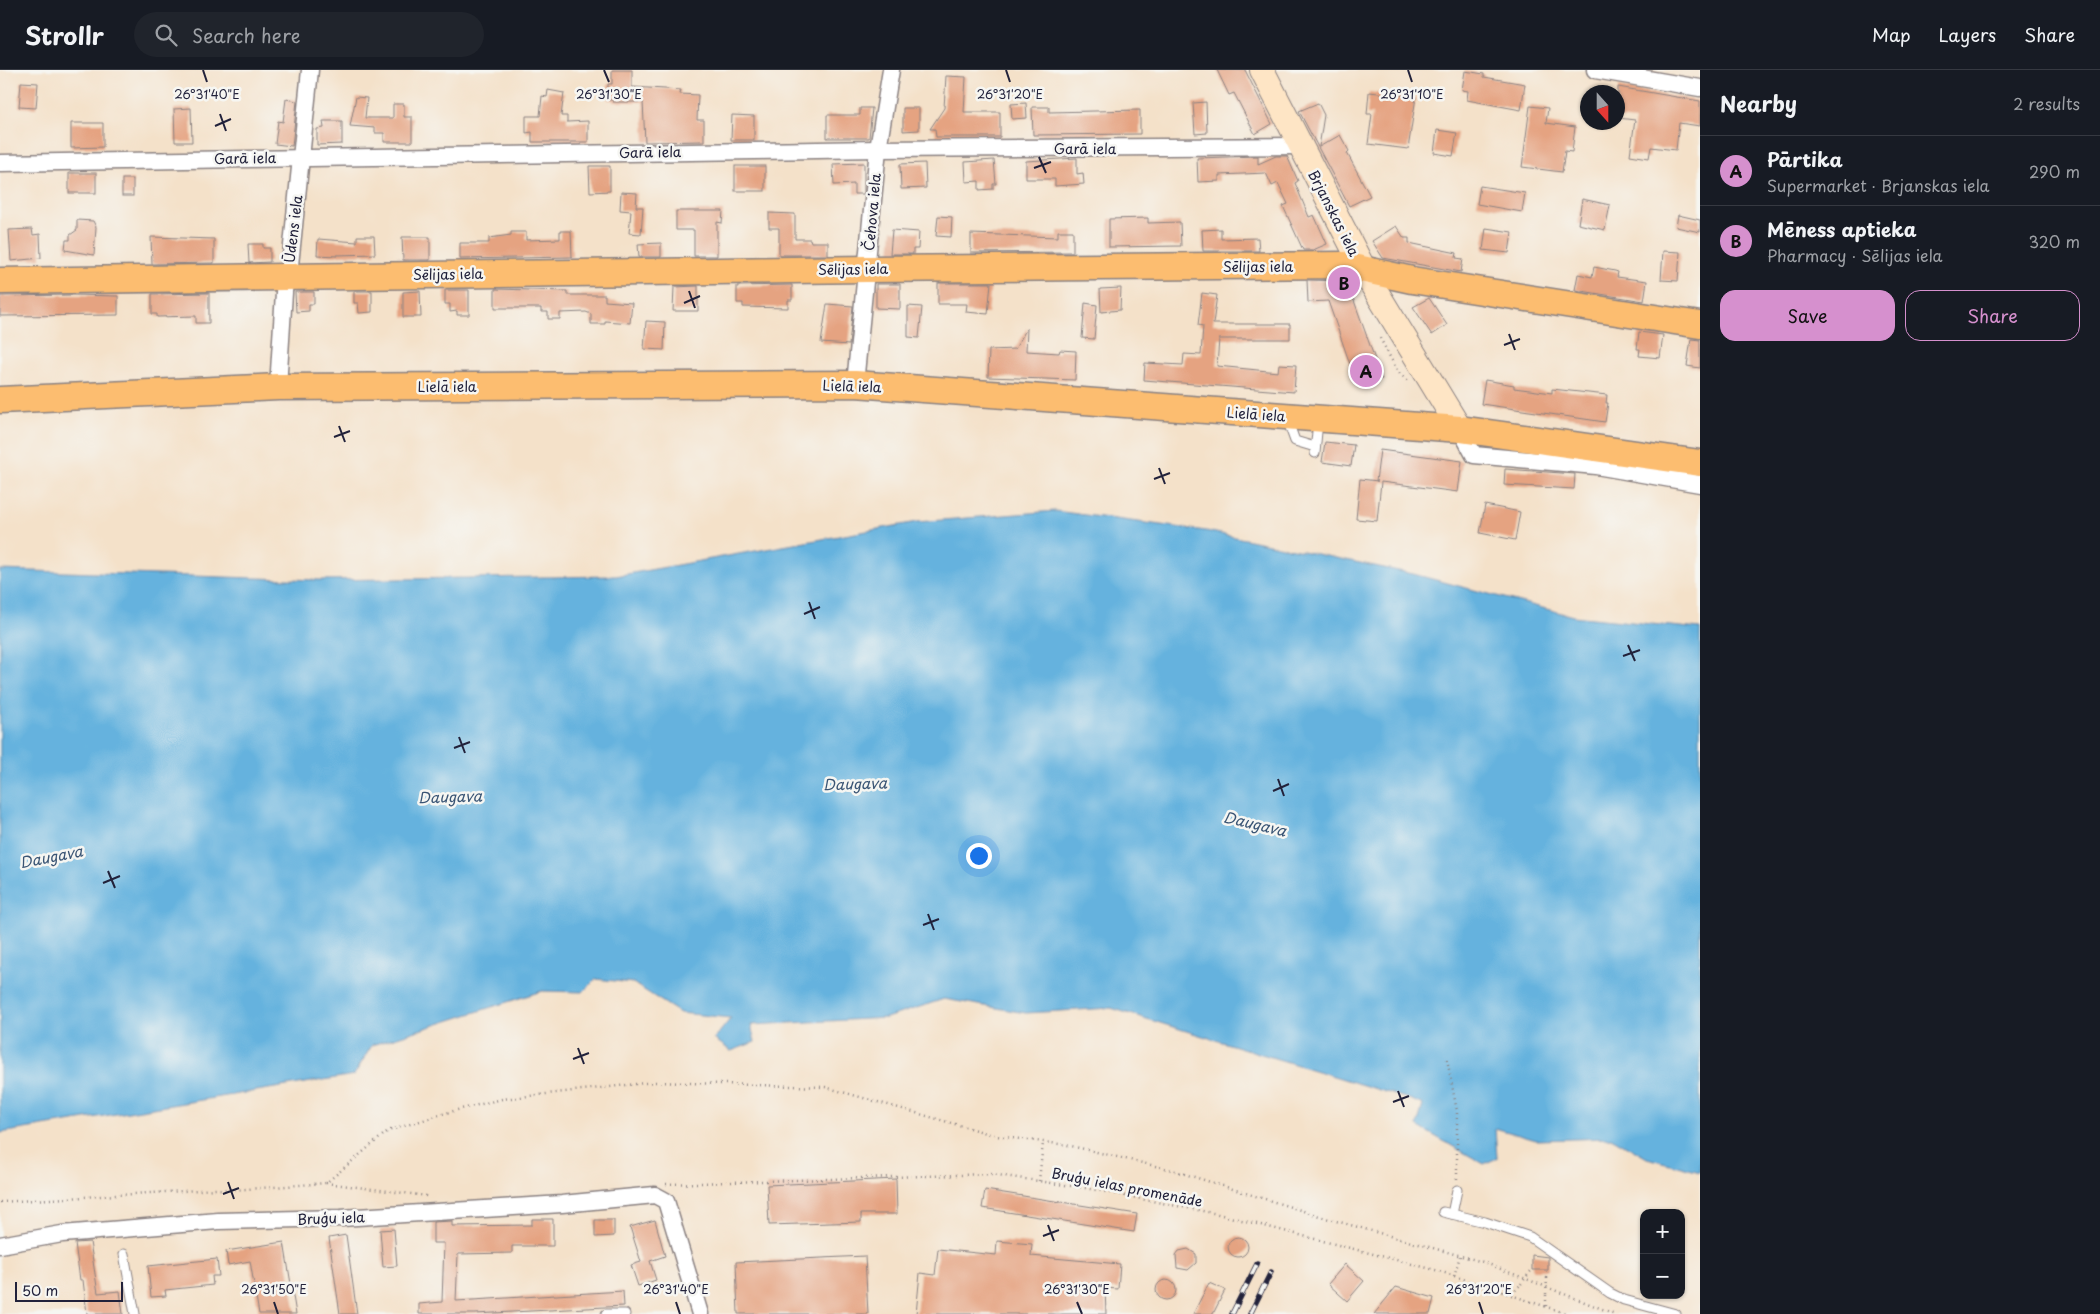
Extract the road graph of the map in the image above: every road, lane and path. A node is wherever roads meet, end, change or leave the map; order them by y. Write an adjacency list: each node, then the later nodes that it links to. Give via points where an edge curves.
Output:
1 (310, 70): 8 (street, Ūdens iela)
2 (891, 70): 7 (street, Čehova iela)
3 (1262, 70): 6 (main road, Brjanskas iela)
4 (1595, 70): 5 (street)
5 (1700, 88)
6 (1300, 146): 7 (street, Garā iela); 11 (main road, Brjanskas iela)
7 (878, 149): 8 (street, Garā iela); 10 (street, Čehova iela)
8 (302, 157): 9 (street, Garā iela); 12 (street, Ūdens iela)
9 (0, 163)
10 (867, 269): 11 (main road, Sēlijas iela, via 1343,265); 12 (main road, Sēlijas iela); 15 (street, Čehova iela)
11 (1364, 271): 14 (main road, Sēlijas iela); 20 (main road, Brjanskas iela)
12 (286, 276): 13 (main road, Sēlijas iela); 16 (street, Ūdens iela)
13 (0, 281)
14 (1700, 325)
15 (855, 384): 16 (main road, Lielā iela); 18 (main road, Lielā iela)
16 (278, 387): 17 (main road, Lielā iela)
17 (0, 400)
18 (1286, 416): 19 (main road, Lielā iela); 19 (lane, via 1295,441 1315,450)
19 (1318, 418): 20 (main road, Lielā iela)
20 (1460, 429): 21 (main road, Lielā iela); 22 (street, via 1474,455 1596,466)
21 (1700, 463)
22 (1700, 484)
23 (1447, 1059): 28 (path, via 1458,1112)
24 (1043, 1143): 25 (path); 26 (path, via 982,1132 835,1088 654,1082 502,1099 417,1122 388,1131); 33 (path, via 1067,1145 1152,1164)
25 (1039, 1181): 27 (path, Bruģu ielas promenāde, via 966,1173); 36 (path, Bruģu ielas promenāde, via 1218,1214)
26 (326, 1183): 29 (path); 30 (path)
27 (670, 1183)
28 (1457, 1190): 46 (lane, via 1447,1213 1530,1237 1617,1297)
29 (429, 1197)
30 (0, 1202)
31 (0, 1245): 43 (street, Bruģu iela, via 62,1234 218,1222 341,1218 655,1195 666,1201)
32 (124, 1254): 40 (lane)
33 (1460, 1256): 36 (path); 39 (path)
34 (1548, 1270): 38 (path, bridge)
35 (1531, 1271): 37 (path, bridge)
36 (1454, 1276): 37 (path, Bruģu ielas promenāde)
37 (1512, 1294): 38 (path, Bruģu ielas promenāde)
38 (1546, 1306): 44 (path, Bruģu ielas promenāde)
39 (1611, 1312): 45 (path)
40 (136, 1314)
41 (606, 1314): 42 (lane)
42 (625, 1314)
43 (700, 1314)
44 (1568, 1314)
45 (1615, 1314)
46 (1676, 1314)

